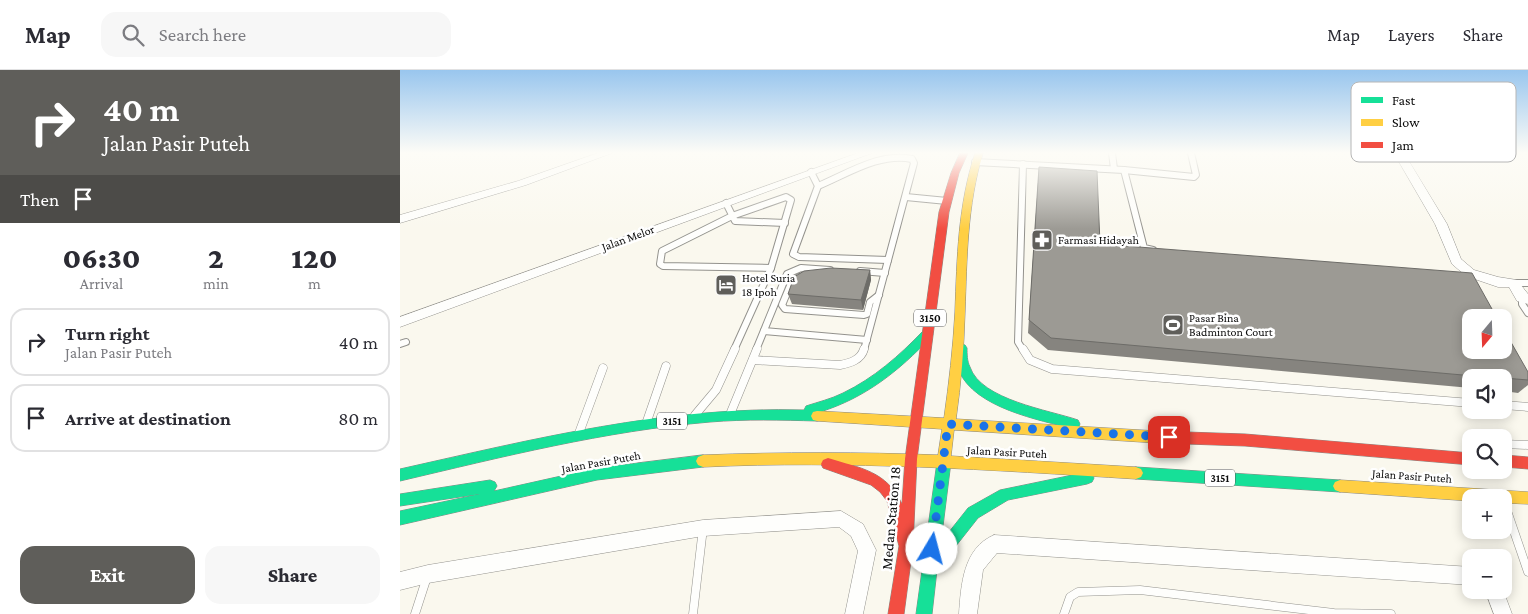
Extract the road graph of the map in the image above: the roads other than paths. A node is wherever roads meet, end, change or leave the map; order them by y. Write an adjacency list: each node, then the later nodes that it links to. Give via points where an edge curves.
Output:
1 (535, 178): 16 (street)
2 (793, 178): 14 (street, Jalan Melor)
3 (814, 178): 11 (lane)
4 (836, 178): 11 (lane)
5 (910, 178): 13 (lane)
6 (955, 178): 12 (main road, 3150)
7 (972, 178): 33 (main road, 3150)
8 (1023, 178): 38 (lane, via 1018,342 1030,360 1052,369)
9 (1126, 178): 18 (lane, via 1144,248)
10 (1414, 178): 26 (street, via 1462,268 1475,275)
11 (818, 186): 19 (lane, via 793,254 799,257)
12 (949, 195): 13 (lane); 32 (main road, 3150)
13 (906, 197): 19 (lane)
14 (726, 203): 15 (lane); 30 (street, Jalan Melor)
15 (732, 216): 17 (lane, via 738,222); 17 (lane, via 789,197); 20 (lane, via 664,249 661,266)
16 (400, 219)
17 (785, 223): 20 (lane)
18 (1158, 250)
19 (888, 260): 22 (lane)
20 (771, 268): 43 (lane, via 716,390)
21 (856, 273): 22 (lane)
22 (885, 273): 27 (lane)
23 (1463, 275): 24 (lane)
24 (1472, 279)
25 (1528, 283): 26 (lane)
26 (1513, 284): 28 (street)
27 (879, 295): 31 (lane, via 870,302 864,315 785,309 782,306 792,281 806,273 838,272 791,269); 34 (lane)
28 (1525, 299): 29 (lane, via 1522,304)
29 (1528, 313)
30 (400, 322)
31 (764, 331): 34 (lane); 35 (lane)
32 (927, 334): 41 (main road, via 892,371 863,391 832,405); 45 (main road, 3150)
33 (958, 338): 46 (main road, 3150); 48 (main road, via 966,372 990,396 1025,410)
34 (867, 340): 35 (lane, via 863,354 852,363)
35 (753, 360): 42 (lane)
36 (666, 366): 44 (lane)
37 (603, 368): 47 (lane)
38 (1462, 402)
39 (1512, 406): 40 (lane)
40 (1528, 407)
41 (791, 414): 42 (main road, Jalan Pasir Puteh / 3151); 45 (main road, Jalan Pasir Puteh / 3151)
42 (729, 415): 43 (main road, Jalan Pasir Puteh / 3151)
43 (692, 419): 44 (main road, Jalan Pasir Puteh / 3151)
44 (646, 424): 47 (main road, Jalan Pasir Puteh / 3151)
45 (915, 424): 46 (main road, Jalan Pasir Puteh / 3151); 53 (main road, Medan Station 18)
46 (948, 424): 48 (main road, Jalan Pasir Puteh / 3151); 55 (main road)
47 (578, 435): 58 (main road, Jalan Pasir Puteh / 3151)
48 (1112, 435): 51 (main road, Jalan Pasir Puteh / 3151, via 1245,440)
49 (1512, 444): 50 (lane)
50 (1528, 445)
51 (1462, 456)
52 (798, 457): 53 (main road, Jalan Pasir Puteh / 3151); 59 (main road, Jalan Pasir Puteh / 3151, via 703,461); 67 (main road, via 850,470 886,486 898,513)
53 (911, 459): 55 (main road, Jalan Pasir Puteh / 3151); 67 (main road, Medan Station 18)
54 (1512, 461): 56 (main road)
55 (944, 462): 57 (main road, Jalan Pasir Puteh / 3151); 68 (main road)
56 (1528, 462)
57 (1114, 472): 60 (main road, Jalan Pasir Puteh / 3151); 68 (main road, via 1006,494 973,513)
58 (402, 474)
59 (597, 474): 63 (main road, via 460,489); 64 (main road, Jalan Pasir Puteh / 3151)
60 (1462, 496)
61 (1528, 498): 62 (main road, Jalan Pasir Puteh / 3151)
62 (1512, 499)
63 (400, 500)
64 (400, 518)
65 (1512, 527): 69 (lane)
66 (704, 528): 70 (street); 75 (lane); 76 (street, via 841,519 857,530 866,550)
67 (906, 546): 77 (main road, Medan Station 18)
68 (930, 567): 78 (main road)
69 (1528, 572)
70 (428, 574): 72 (street); 74 (lane)
71 (1462, 575): 79 (street, via 994,544 984,552 972,573)
72 (400, 581)
73 (1497, 599): 82 (street)
74 (414, 614)
75 (693, 614)
76 (854, 614)
77 (896, 614)
78 (924, 614)
79 (968, 614)
80 (1064, 614): 81 (lane, via 1070,597 1078,592 1140,590 1334,613)
81 (1391, 614)
82 (1502, 614)

